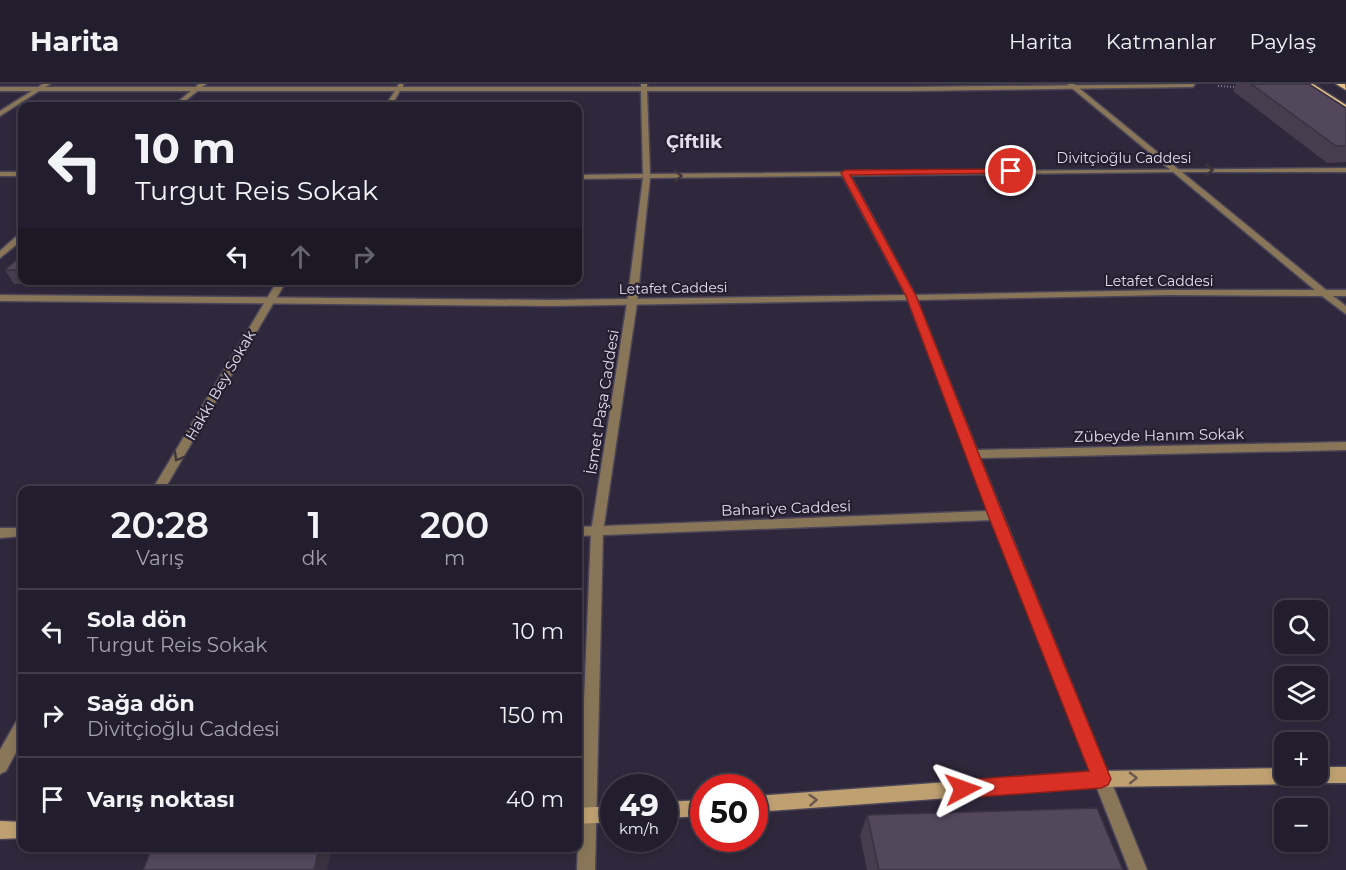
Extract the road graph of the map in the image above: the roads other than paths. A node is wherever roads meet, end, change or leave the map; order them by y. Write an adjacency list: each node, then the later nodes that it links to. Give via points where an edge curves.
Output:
1 (47, 84): 9 (street)
2 (203, 84): 12 (street)
3 (1308, 84): 17 (main road)
4 (1340, 84): 10 (main road)
5 (643, 86): 6 (street); 8 (street); 25 (street, İsmet Paşa Caddesi)
6 (1071, 86): 7 (street); 19 (street)
7 (1192, 86)
8 (400, 87): 12 (street); 16 (street)
9 (40, 88): 11 (street); 12 (street); 13 (street)
10 (1346, 88)
11 (0, 89)
12 (196, 90): 15 (street)
13 (18, 102)
14 (18, 102): 18 (street)
15 (181, 102)
16 (391, 102)
17 (1346, 108)
18 (0, 114)
19 (1177, 170): 20 (street, Divitçioğlu Caddesi, one-way to 20); 21 (street, Divitçioğlu Caddesi); 29 (street)
20 (1346, 170)
21 (845, 173): 25 (street, Divitçioğlu Caddesi, one-way to 21); 31 (street)
22 (0, 174): 23 (street)
23 (18, 174)
24 (582, 177): 25 (street, Divitçioğlu Caddesi)
25 (647, 177): 34 (street, İsmet Paşa Caddesi)
26 (18, 239): 27 (street)
27 (0, 255)
28 (280, 285): 33 (street, Hakkı Bey Sokak)
29 (1324, 293): 30 (street, Letafet Caddesi); 31 (street, Letafet Caddesi); 35 (street)
30 (1346, 293)
31 (911, 296): 34 (street, Letafet Caddesi); 37 (street)
32 (0, 298): 33 (street, Letafet Caddesi)
33 (269, 303): 34 (street, Letafet Caddesi); 38 (street, Hakkı Bey Sokak, one-way to 38)
34 (632, 303): 42 (street, İsmet Paşa Caddesi)
35 (1346, 311)
36 (1346, 446): 37 (street, Zübeyde Hanım Sokak)
37 (973, 454): 39 (street)
38 (160, 486)
39 (996, 515): 42 (street, Bahariye Caddesi); 49 (street)
40 (18, 532): 43 (street)
41 (582, 532): 42 (street, Bahariye Caddesi)
42 (597, 532): 52 (street, İsmet Paşa Caddesi)
43 (0, 533)
44 (18, 734): 45 (street)
45 (0, 766)
46 (1328, 775): 47 (main road)
47 (1346, 775)
48 (1274, 776): 49 (main road, one-way to 48)
49 (1101, 779): 50 (main road, one-way to 49); 56 (street)
50 (768, 803)
51 (600, 815): 52 (main road)
52 (583, 816): 55 (street, İsmet Paşa Caddesi)
53 (0, 830): 54 (main road)
54 (18, 830)
55 (585, 870)
56 (1138, 870)

